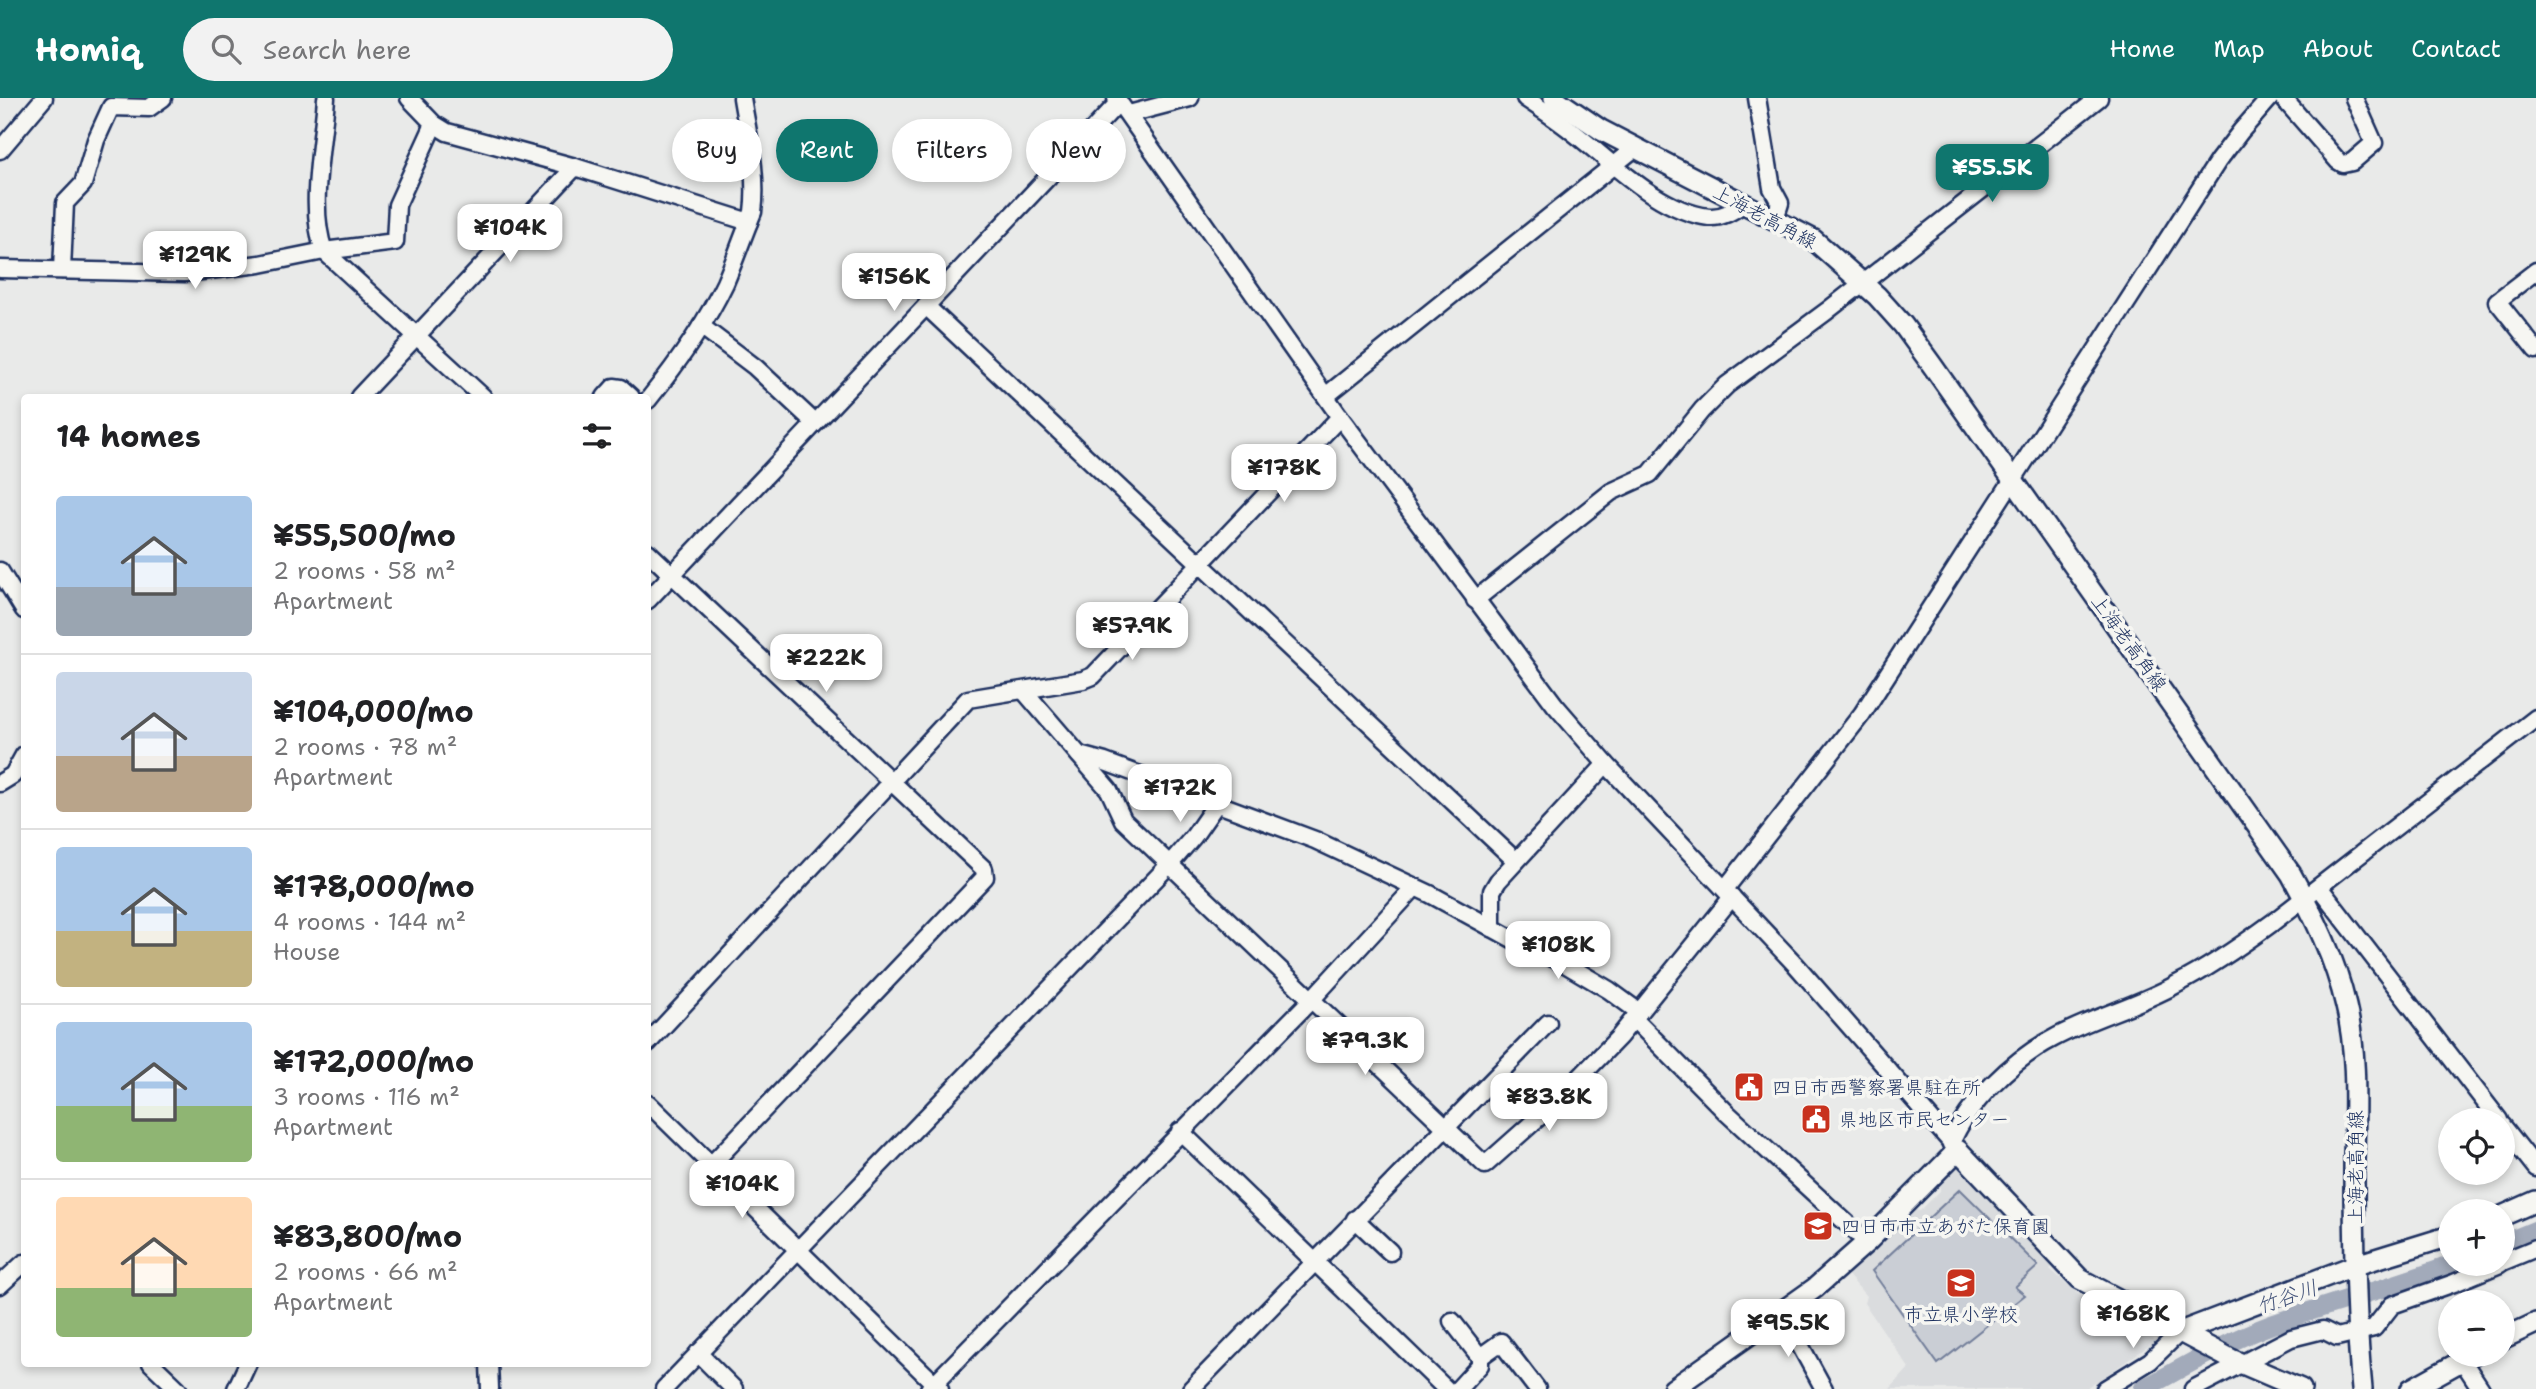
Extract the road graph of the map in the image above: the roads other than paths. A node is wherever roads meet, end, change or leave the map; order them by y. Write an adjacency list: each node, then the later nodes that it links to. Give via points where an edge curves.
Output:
1 (44, 98): 17 (street)
2 (163, 98): 25 (street, via 149,108 111,107 83,184 65,202)
3 (326, 98): 23 (street, via 317,232)
4 (409, 98): 15 (street)
5 (742, 98): 22 (street, via 755,201)
6 (1190, 98): 14 (street)
7 (1525, 98): 18 (street)
8 (1554, 98): 16 (main road, 上海老高角線)
9 (1757, 98): 21 (street, via 1772,188 1780,203)
10 (2099, 98): 27 (street)
11 (2270, 98): 40 (street, via 2218,161)
12 (2283, 98): 13 (street, via 2343,164 2374,143)
13 (2354, 98)
14 (1121, 105): 28 (street); 36 (street)
15 (434, 124): 19 (street, via 464,138); 23 (street, via 397,205 395,242)
16 (1635, 148): 18 (street); 20 (main road, 上海老高角線)
17 (0, 150)
18 (1612, 166): 20 (street, via 1652,194 1692,212 1710,217 1730,214); 36 (street)
19 (575, 167): 22 (street); 30 (street)
20 (1743, 204): 21 (main road, 上海老高角線)
21 (1775, 219): 27 (main road, 上海老高角線, via 1814,240)
22 (749, 222): 29 (street)
23 (324, 251): 25 (street, via 185,274); 30 (street)
24 (0, 269): 25 (street)
25 (62, 270)
26 (2536, 271): 31 (street, via 2497,301)
27 (1864, 282): 40 (main road, 上海老高角線, via 1903,325); 46 (street, via 1727,385 1650,474 1611,492)
28 (926, 306): 39 (street); 42 (street)
29 (701, 326): 37 (street); 39 (street, via 755,367)
30 (418, 335): 32 (street); 33 (street)
31 (2536, 350)
32 (362, 394)
33 (481, 394)
34 (608, 394): 35 (street, via 614,387)
35 (628, 394)
36 (1327, 395): 38 (street)
37 (651, 396)
38 (1340, 417): 42 (street); 46 (street)
39 (815, 423): 43 (street)
40 (2014, 480): 59 (main road, 上海老高角線, via 2259,826); 60 (street, via 1863,714)
41 (651, 555): 43 (street)
42 (1200, 565): 48 (street, via 1093,676); 56 (street)
43 (672, 575): 45 (street); 53 (street)
44 (1, 578): 47 (street)
45 (651, 597)
46 (1475, 600): 52 (street)
47 (21, 606)
48 (1024, 691): 50 (street); 53 (street, via 968,699)
49 (2536, 718): 59 (street)
50 (1079, 755): 55 (street); 57 (street, via 1109,790 1123,820)
51 (21, 760): 54 (street, via 13,775)
52 (1606, 764): 56 (street); 60 (street)
53 (890, 781): 65 (street); 72 (street, via 984,869 985,877)
54 (0, 783)
55 (1217, 803): 57 (street); 58 (street, via 1315,840)
56 (1516, 861): 61 (street, via 1492,891)
57 (1169, 865): 62 (street); 80 (street)
58 (1415, 887): 61 (street); 62 (street)
59 (2311, 892): 67 (street); 71 (street, via 2233,951 2177,985 2045,1043 1982,1094 1956,1130); 85 (main road, 上海老高角線, via 2351,1031)
60 (1728, 893): 63 (street); 71 (street)
61 (1492, 928): 63 (street, via 1609,990)
62 (1312, 999): 68 (street); 69 (street)
63 (1636, 1016): 68 (street, via 1556,1102 1485,1165); 78 (street, via 1727,1114)
64 (1548, 1023): 68 (street)
65 (651, 1040)
66 (651, 1106): 72 (street)
67 (2489, 1108)
68 (1443, 1128): 76 (street)
69 (1180, 1131): 83 (street); 102 (street)
70 (2515, 1141): 73 (street)
71 (1955, 1147): 78 (main road); 93 (main road, via 2080,1279)
72 (711, 1165): 80 (street)
73 (2536, 1168)
74 (2536, 1201): 75 (main road)
75 (2515, 1210)
76 (1355, 1219): 81 (street); 83 (street)
77 (2438, 1240): 85 (main road)
78 (1867, 1242): 88 (main road)
79 (2536, 1248): 82 (street)
80 (798, 1250): 94 (street); 102 (street)
81 (1390, 1252)
82 (2515, 1257)
83 (1313, 1262): 108 (street); 109 (street)
84 (21, 1266): 87 (street)
85 (2356, 1271): 91 (main road, 上海老高角線); 93 (main road)
86 (2470, 1276): 91 (street, via 2392,1305 2374,1328)
87 (0, 1284)
88 (1782, 1312): 112 (main road); 113 (street)
89 (1452, 1321): 95 (street)
90 (2536, 1323): 92 (main road)
91 (2357, 1331): 96 (street, via 2337,1337 2317,1331); 117 (main road, 上海老高角線)
92 (2515, 1333)
93 (2184, 1335): 96 (main road); 114 (street)
94 (698, 1353): 106 (street); 107 (street)
95 (1480, 1357): 110 (street, via 1480,1365); 111 (street, via 1501,1342)
96 (2236, 1361): 115 (street); 116 (main road)
97 (154, 1367): 103 (street)
98 (246, 1367): 104 (street)
99 (489, 1367): 105 (street)
100 (2450, 1367): 118 (main road)
101 (2472, 1367): 119 (street)
102 (935, 1387)
103 (178, 1389)
104 (236, 1389)
105 (491, 1389)
106 (664, 1389)
107 (734, 1389)
108 (1191, 1389)
109 (1446, 1389)
110 (1458, 1389)
111 (1537, 1389)
112 (1673, 1389)
113 (1824, 1389)
114 (2105, 1389)
115 (2193, 1389)
116 (2301, 1389)
117 (2362, 1389)
118 (2411, 1389)
119 (2481, 1389)

